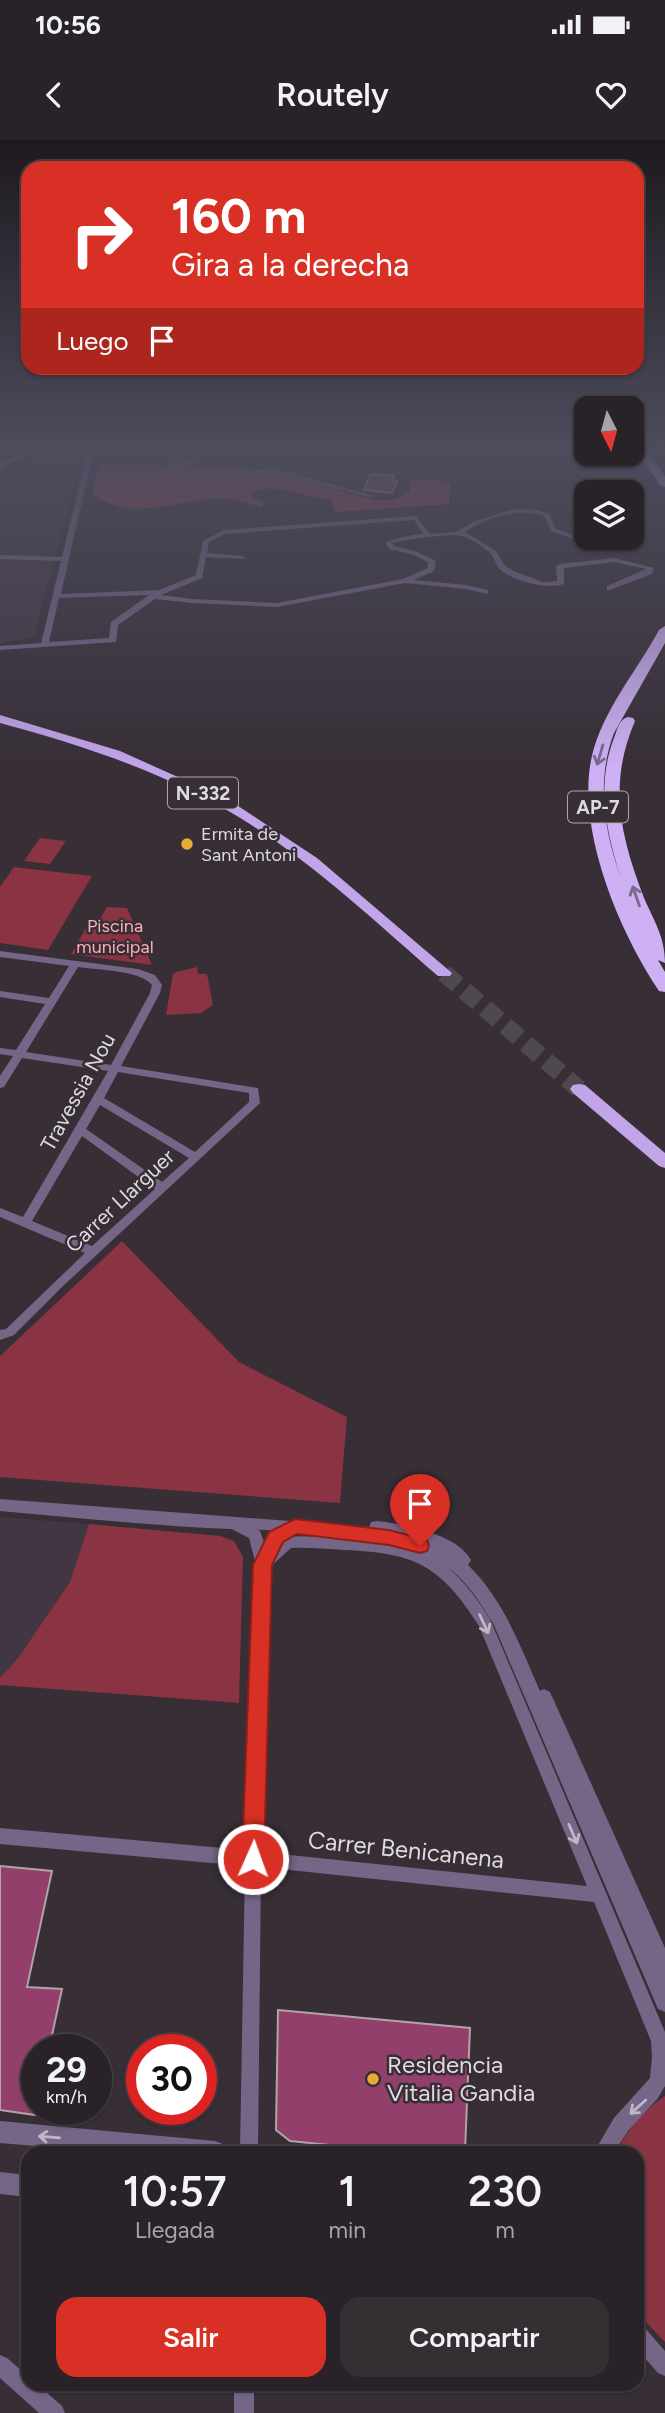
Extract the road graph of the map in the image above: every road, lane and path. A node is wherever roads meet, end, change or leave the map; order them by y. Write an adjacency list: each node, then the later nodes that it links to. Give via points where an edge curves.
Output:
1 (66, 555): 7 (street)
2 (202, 555): 6 (street); 11 (street, via 199,576)
3 (420, 555): 8 (street, via 432,561 431,569)
4 (496, 555): 9 (street, via 508,572 542,584 560,583 560,566 614,560 650,568)
5 (0, 557): 7 (street)
6 (242, 558)
7 (65, 559): 12 (street)
8 (405, 581): 10 (street); 11 (street, via 277,605 193,601)
9 (610, 588)
10 (485, 592)
11 (156, 594): 12 (street); 14 (street, via 114,624 113,639)
12 (55, 596): 14 (street)
13 (665, 630): 22 (highway, AP-7, one-way to 22, via 601,747 595,771 601,827 622,903)
14 (45, 644): 15 (street)
15 (0, 648)
16 (665, 656): 19 (highway, AP-7, one-way to 16, via 645,921 629,875 611,779 628,722)
17 (4, 718): 21 (highway, N-332, via 104,749 249,818 320,868)
18 (0, 954): 20 (street)
19 (665, 958)
20 (75, 964): 24 (street); 27 (street, Travessia Nou, via 142,972 154,979 155,993)
21 (444, 973)
22 (665, 987)
23 (0, 994): 24 (street)
24 (52, 1002): 26 (street)
25 (0, 1051): 26 (street)
26 (20, 1054): 27 (street); 28 (street)
27 (113, 1070): 30 (street, Travessia Nou); 32 (street, Carrer Llarguer, via 254,1090 255,1103)
28 (0, 1085)
29 (579, 1089): 33 (highway)
30 (98, 1099): 31 (street, Travessia Nou); 32 (street)
31 (80, 1130): 34 (street); 36 (street, Travessia Nou)
32 (197, 1157): 34 (street, Carrer Llarguer)
33 (665, 1162)
34 (162, 1188): 37 (street, Carrer Llarguer)
35 (0, 1212): 36 (street)
36 (26, 1222): 37 (street)
37 (94, 1252): 38 (street, Carrer Llarguer, via 10,1332)
38 (1, 1335)
39 (0, 1497): 47 (street, via 335,1522 397,1529 448,1547 480,1574 508,1616)
40 (0, 1505): 41 (street)
41 (233, 1523): 42 (street); 43 (street, via 256,1535)
42 (295, 1527): 43 (street, via 276,1537); 48 (street, via 389,1537 420,1546 449,1560 472,1580 500,1619)
43 (262, 1565): 45 (street); 46 (street, one-way to 46, via 287,1543 297,1542 397,1547 442,1567 485,1623)
44 (0, 1836): 45 (street, Carrer Benicanena)
45 (253, 1859): 46 (street, Carrer Benicanena); 51 (street)
46 (598, 1895): 52 (street, one-way to 52, via 660,2041 665,2063 663,2079)
47 (665, 1971)
48 (665, 2002)
49 (0, 2132): 50 (street, one-way to 49)
50 (150, 2146)
51 (249, 2146)
52 (607, 2146)
53 (0, 2183): 54 (street)
54 (21, 2185)
55 (644, 2342): 57 (street)
56 (0, 2365): 58 (street)
57 (665, 2366)
58 (21, 2383)
59 (30, 2391): 61 (street)
60 (244, 2391): 62 (street)
61 (55, 2413)
62 (244, 2413)

